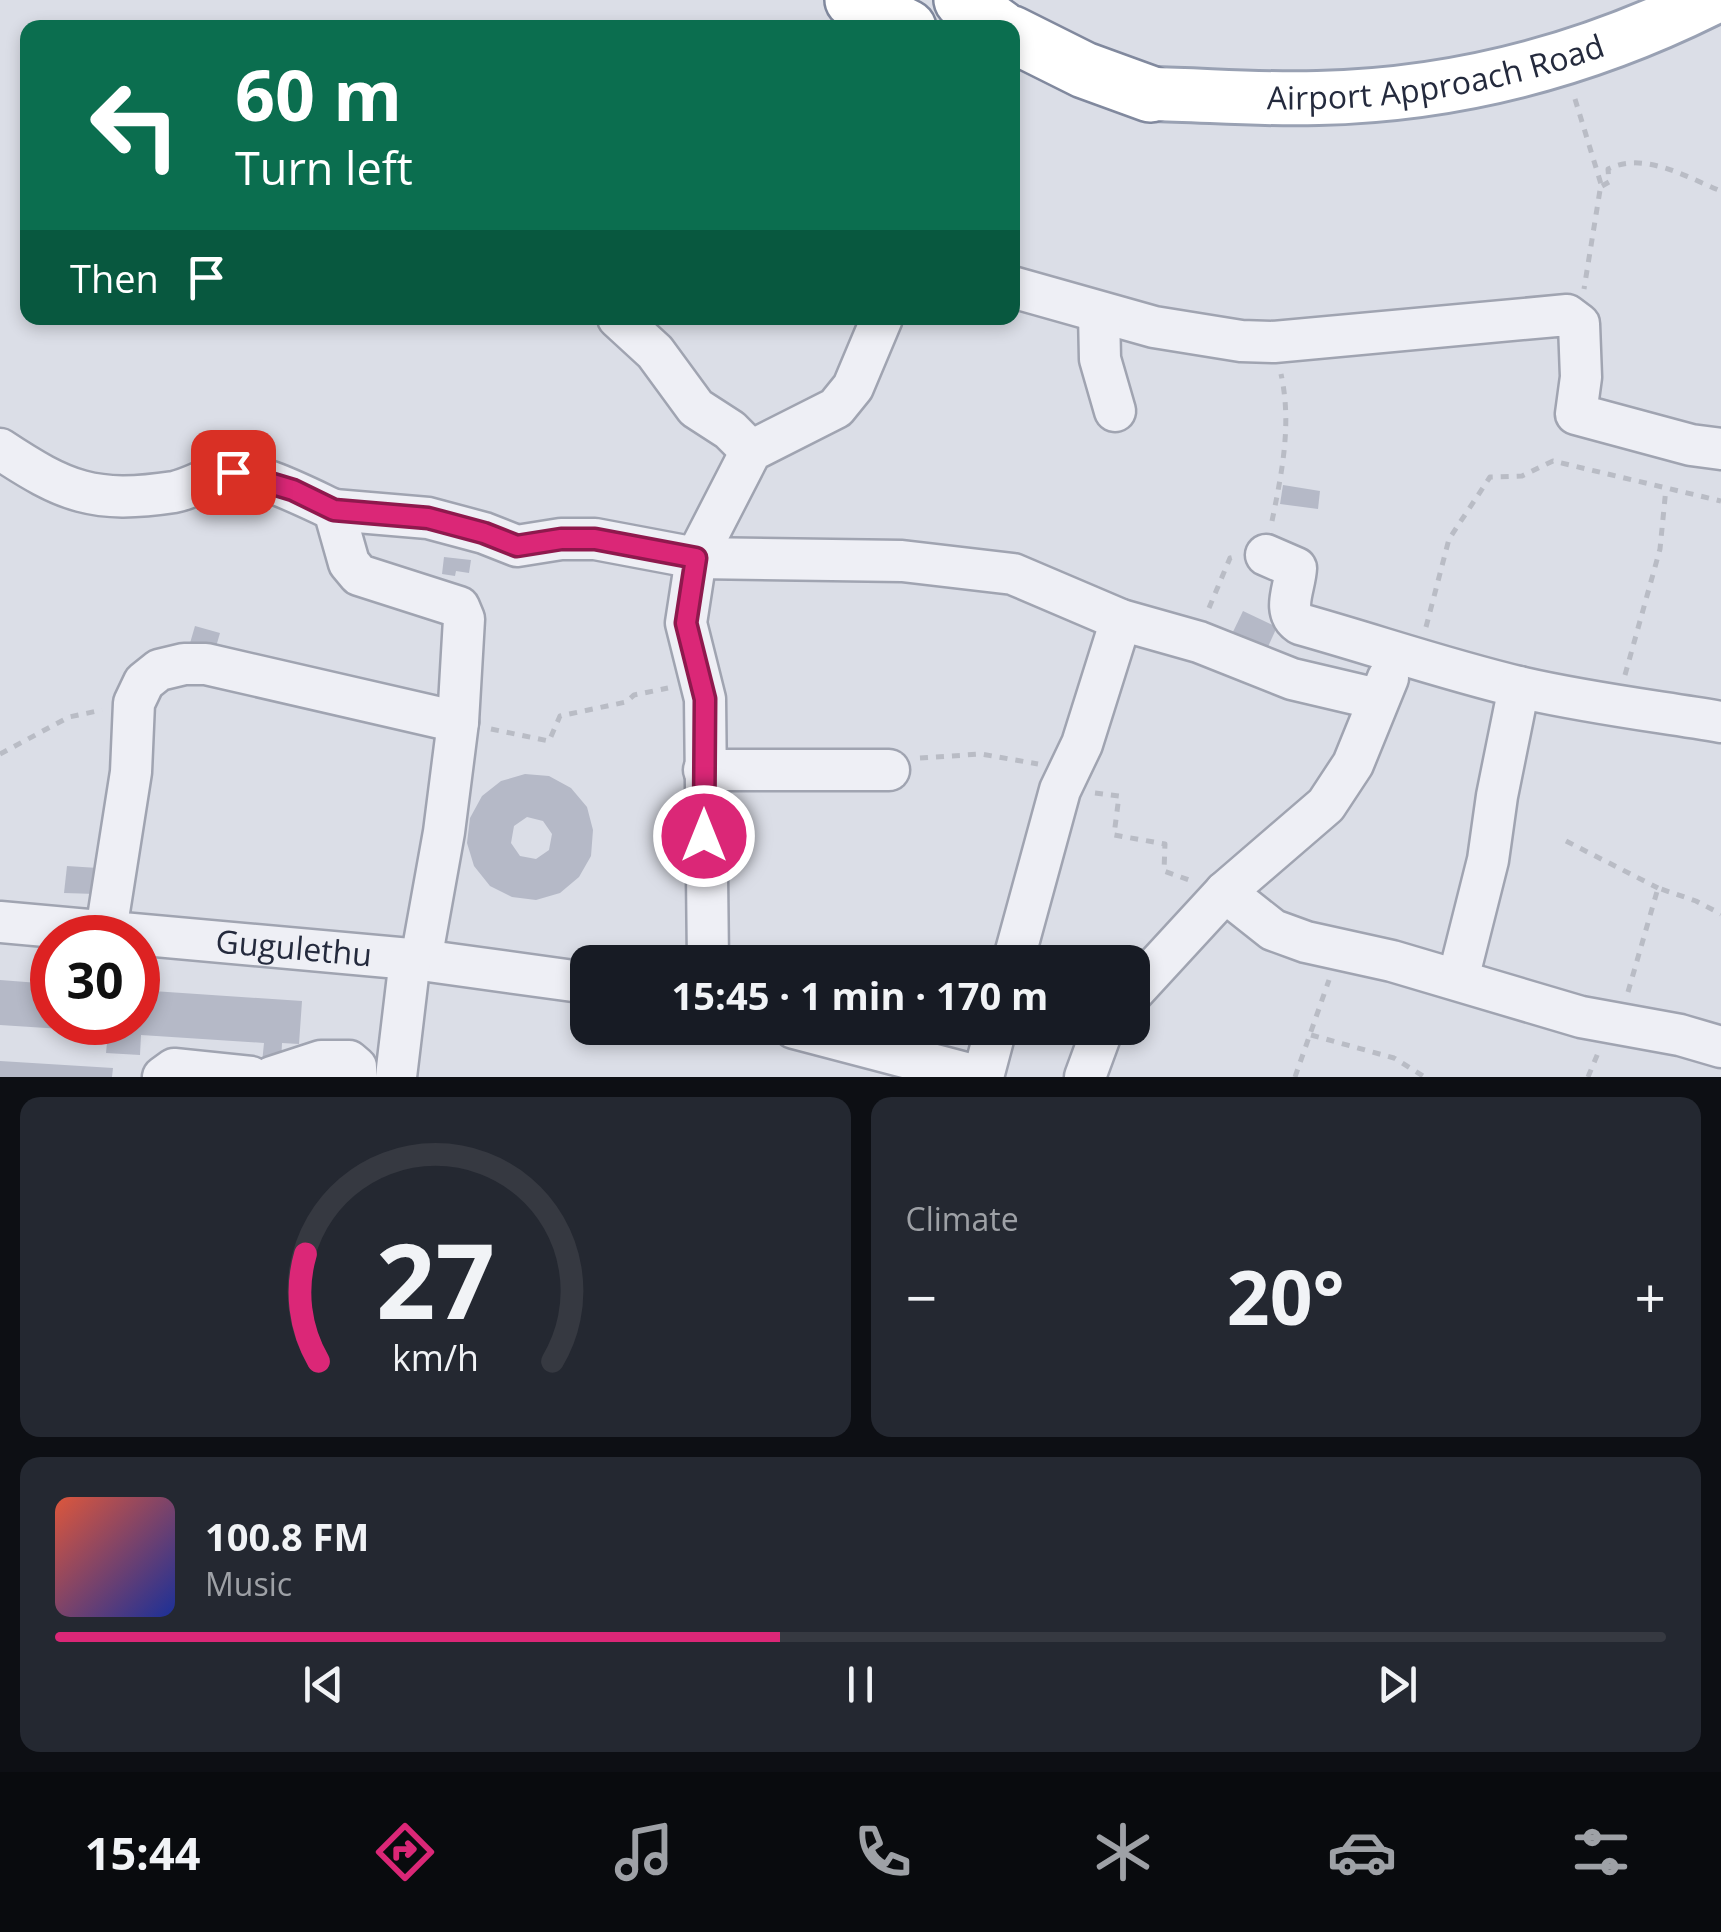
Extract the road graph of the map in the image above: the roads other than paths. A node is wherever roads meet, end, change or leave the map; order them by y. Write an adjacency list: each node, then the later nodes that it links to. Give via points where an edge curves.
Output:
1 (853, 0): 4 (highway)
2 (962, 0): 5 (highway)
3 (1708, 0): 8 (main road, Airport Approach Road, via 1561,60 1454,85 1315,98)
4 (892, 20)
5 (989, 20)
6 (1020, 38): 8 (highway)
7 (1020, 72): 8 (highway, via 1084,90)
8 (1150, 94)
9 (1020, 290): 10 (street)
10 (1099, 313): 13 (street, via 1100,360); 15 (street, via 1171,330 1274,342 1568,314 1578,321 1576,414)
11 (626, 325): 16 (street, via 696,408)
12 (879, 325): 16 (street, via 853,388 836,408)
13 (1115, 410)
14 (0, 449): 17 (street, via 48,481 91,495 177,491 233,472)
15 (1721, 449)
16 (751, 451): 19 (street)
17 (334, 510): 19 (street, via 428,518 517,546 595,539); 24 (street, via 349,563 359,575 458,607 464,619)
18 (1266, 555): 21 (street, via 1296,568 1289,610 1296,622)
19 (696, 558): 20 (street, via 963,566 1014,574); 26 (street, via 686,623 705,699)
20 (1122, 620): 23 (street, via 1292,679); 34 (street, via 1064,780)
21 (1408, 657): 22 (street); 23 (street)
22 (1519, 687): 25 (street); 37 (street, via 1488,860)
23 (1377, 699): 28 (street, via 1353,764 1326,805)
24 (458, 722): 29 (street, via 206,664 159,670 134,703); 35 (street, via 444,832)
25 (1721, 722)
26 (704, 770): 27 (street); 33 (street)
27 (890, 770)
28 (1225, 892): 36 (street); 37 (street, via 1273,930)
29 (108, 915)
30 (0, 922): 31 (street, Gugulethu)
31 (30, 925)
32 (160, 936): 35 (street, Gugulethu)
33 (708, 945)
34 (1019, 945)
35 (416, 960): 38 (street, Gugulethu); 48 (street)
36 (1150, 973)
37 (1458, 979): 42 (street, via 1581,1017)
38 (570, 980)
39 (858, 1045): 43 (street)
40 (985, 1045): 43 (street)
41 (1097, 1045): 49 (street)
42 (1721, 1046)
43 (966, 1074)
44 (162, 1077): 45 (street, via 174,1069)
45 (251, 1077)
46 (272, 1077): 47 (street, via 326,1060 349,1061)
47 (356, 1077)
48 (396, 1077)
49 (1085, 1077)

